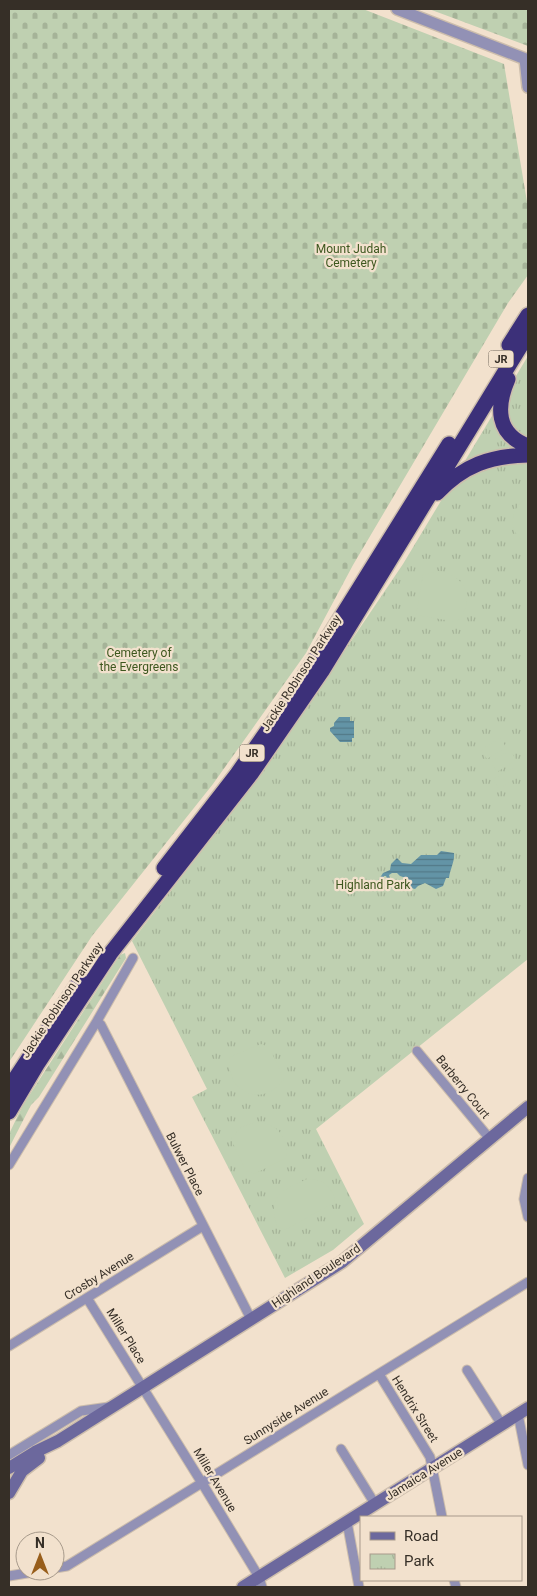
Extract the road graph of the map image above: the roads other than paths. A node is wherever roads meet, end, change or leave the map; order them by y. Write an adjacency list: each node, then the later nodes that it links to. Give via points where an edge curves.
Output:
1 (397, 9): 2 (street)
2 (527, 60): 3 (street)
3 (528, 87)
4 (528, 314): 12 (highway, Jackie Robinson Parkway / JR, via 294,693 237,774 98,956)
5 (525, 340): 6 (highway, via 502,394 500,411 507,432); 8 (highway, Jackie Robinson Parkway / JR)
6 (528, 446)
7 (528, 455): 8 (highway, via 492,459 463,471)
8 (419, 513): 14 (highway, Jackie Robinson Parkway / JR, via 322,671 251,774 110,954)
9 (133, 958): 10 (street)
10 (97, 1021): 16 (street); 19 (street, Bulwer Place)
11 (417, 1051): 15 (street, Barberry Court)
12 (9, 1088)
13 (528, 1107): 15 (main road, Highland Boulevard)
14 (9, 1112)
15 (490, 1139): 22 (main road, Highland Boulevard, via 342,1262)
16 (9, 1165)
17 (528, 1178): 18 (street, via 524,1199)
18 (528, 1216)
19 (203, 1226): 21 (street, Crosby Avenue); 22 (street, Bulwer Place)
20 (528, 1282): 25 (street, Sunnyside Avenue)
21 (87, 1298): 23 (street, Crosby Avenue); 26 (street, Miller Place)
22 (251, 1319): 26 (main road, Highland Boulevard)
23 (9, 1346)
24 (468, 1370): 29 (street)
25 (378, 1374): 35 (street, Hendrix Street, via 430,1457); 36 (street, Sunnyside Avenue)
26 (143, 1388): 27 (main road, Highland Boulevard); 36 (street, Miller Avenue)
27 (112, 1406): 30 (main road, Highland Boulevard); 32 (street, Highland Boulevard, via 80,1411)
28 (523, 1411): 29 (main road, Jamaica Avenue); 33 (street)
29 (502, 1425): 35 (main road, Jamaica Avenue)
30 (58, 1441): 34 (main road, Highland Boulevard); 37 (main road, Highland Boulevard, via 22,1471)
31 (340, 1449): 38 (street)
32 (9, 1455)
33 (528, 1465)
34 (9, 1468)
35 (433, 1468): 38 (main road, Jamaica Avenue); 39 (street, Hendrix Street)
36 (202, 1483): 41 (street, Sunnyside Avenue); 42 (street, Miller Avenue)
37 (9, 1493)
38 (375, 1504): 40 (main road, Jamaica Avenue)
39 (442, 1516)
40 (347, 1522): 42 (main road, Jamaica Avenue); 44 (street)
41 (65, 1566)
42 (260, 1582): 43 (main road, Jamaica Avenue)
43 (243, 1587)
44 (359, 1587)

